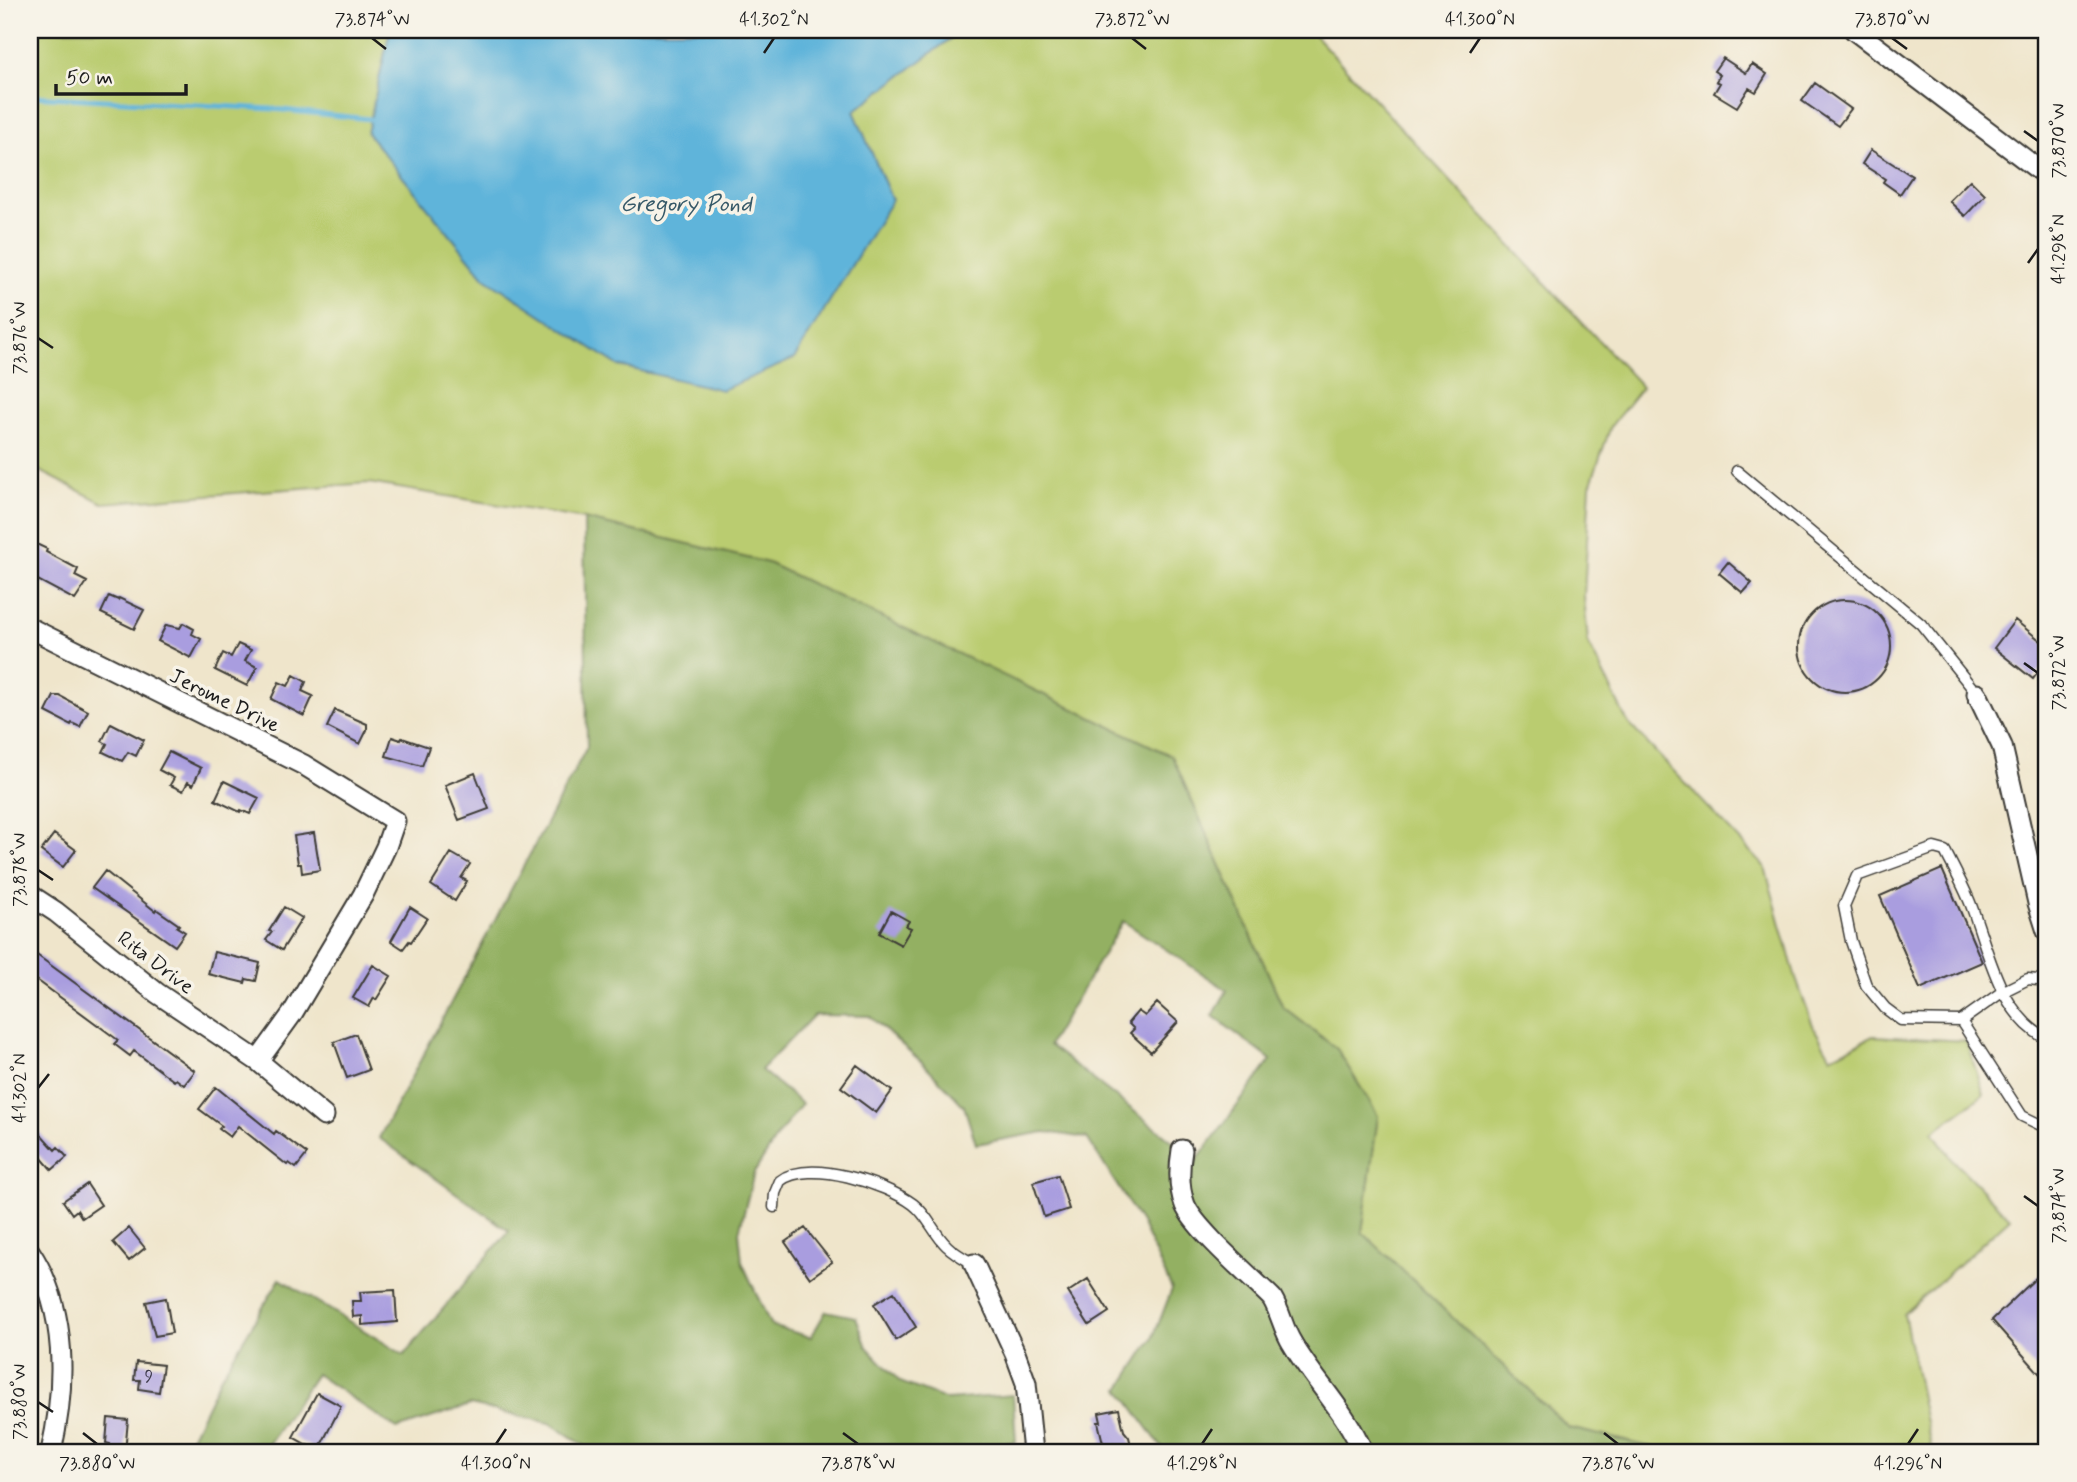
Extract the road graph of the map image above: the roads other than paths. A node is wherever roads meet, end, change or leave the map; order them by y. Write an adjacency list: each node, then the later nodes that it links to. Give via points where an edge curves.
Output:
1 (1854, 30): 2 (street)
2 (2047, 177)
3 (1737, 471): 5 (lane, via 1921,624)
4 (30, 628): 12 (street, Jerome Drive, via 304,765 396,821 363,895 292,1014)
5 (1977, 694): 7 (street, via 2001,746)
6 (30, 895): 12 (street, Rita Drive, via 157,993)
7 (2047, 931)
8 (2047, 981): 9 (lane, via 2028,979)
9 (2002, 992): 10 (lane); 10 (lane, via 1970,902 1945,851 1934,848 1857,876 1844,906 1866,985 1900,1020); 11 (lane, via 2031,1030)
10 (1961, 1021): 14 (lane, via 2022,1115)
11 (2047, 1039)
12 (258, 1061): 13 (street, Rita Drive)
13 (324, 1116)
14 (2047, 1128)
15 (1182, 1150): 21 (street, via 1180,1185 1186,1206 1272,1298 1292,1344 1335,1402)
16 (774, 1207): 18 (lane, via 780,1181 795,1174 811,1171 860,1180 914,1205 947,1246)
17 (30, 1252): 19 (street, via 50,1289 58,1330 62,1380)
18 (974, 1264): 20 (street, via 1026,1382)
19 (51, 1452)
20 (1033, 1452)
21 (1363, 1452)

